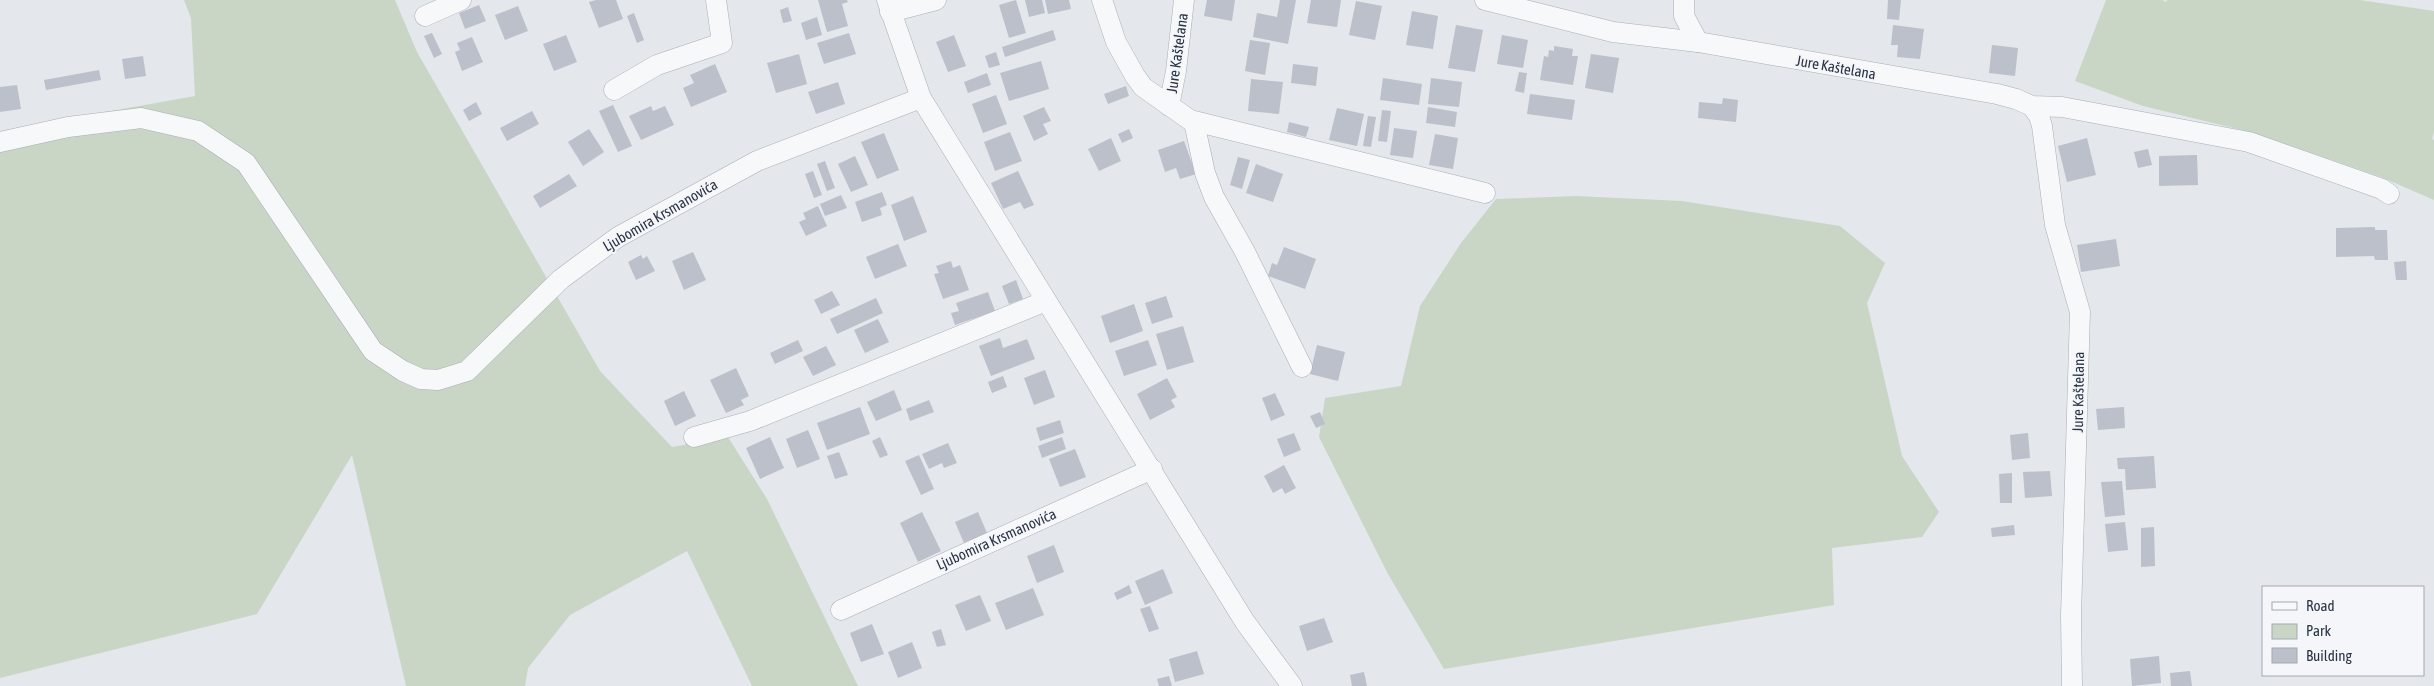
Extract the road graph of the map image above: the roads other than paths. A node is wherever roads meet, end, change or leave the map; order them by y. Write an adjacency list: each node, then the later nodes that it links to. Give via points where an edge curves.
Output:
1 (461, 0): 9 (street)
2 (716, 0): 12 (street, via 722,43 657,65)
3 (936, 0): 7 (street)
4 (1102, 0): 14 (street, via 1127,64 1143,87)
5 (1184, 0): 14 (street, Jure Kaštelana, via 1176,71)
6 (1485, 0): 10 (street, Jure Kaštelana, via 1613,32)
7 (888, 6): 13 (street)
8 (1684, 8): 10 (street); 11 (street)
9 (425, 16)
10 (1664, 39): 11 (street, Jure Kaštelana)
11 (1698, 42): 15 (street, Jure Kaštelana, via 1997,94)
12 (614, 90)
13 (921, 98): 17 (street, Ljubomira Krsmanovića, via 757,161 618,237 561,279 467,371 438,380 421,379 403,371 373,351 246,163 198,132 141,118 68,127); 20 (street)
14 (1168, 106): 16 (street)
15 (2032, 106): 19 (street, Jure Kaštelana, via 2062,107 2249,142); 26 (street, Jure Kaštelana, via 2040,116 2056,224 2080,312)
16 (1194, 122): 18 (street); 21 (street, via 1205,173 1214,197)
17 (0, 142)
18 (1485, 193)
19 (2389, 194)
20 (1046, 301): 22 (street, via 750,421); 23 (street)
21 (1302, 366)
22 (694, 437)
23 (1152, 469): 24 (street, Ljubomira Krsmanovića); 25 (street, via 1245,622)
24 (841, 610)
25 (1292, 686)
26 (2072, 686)

